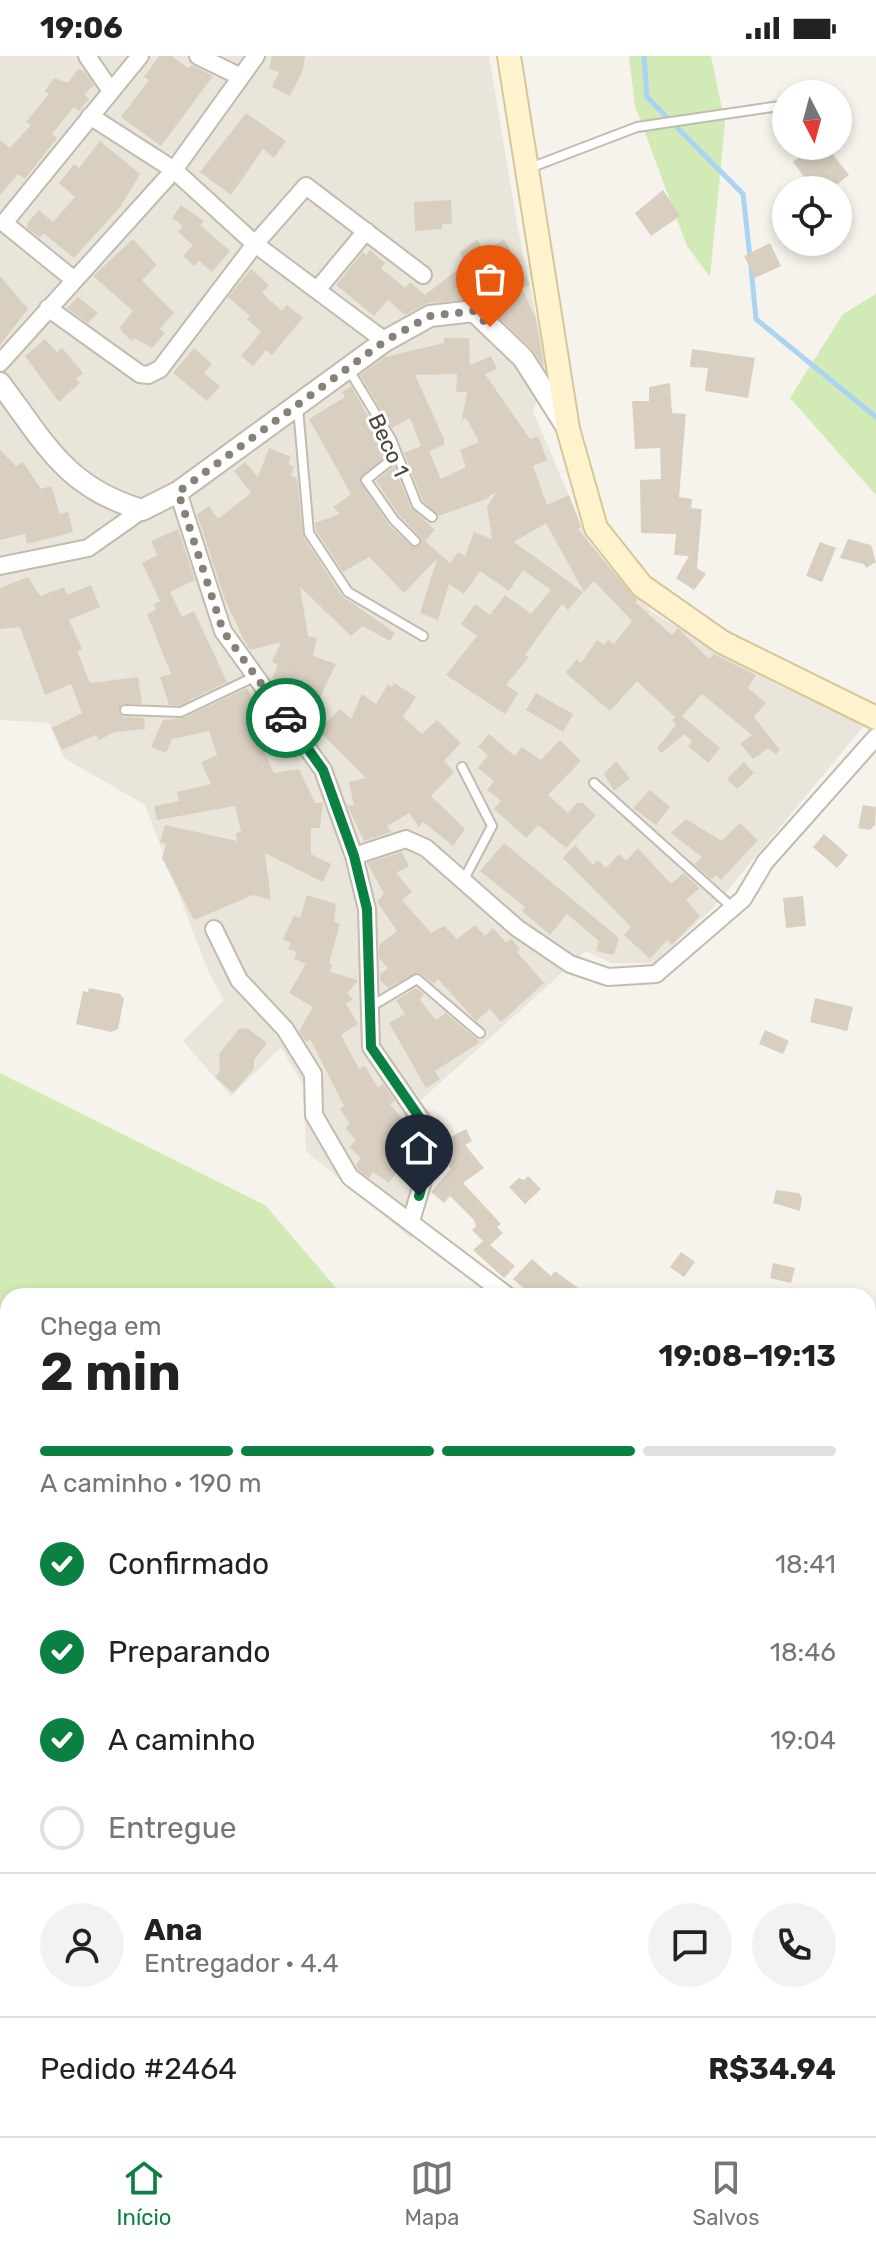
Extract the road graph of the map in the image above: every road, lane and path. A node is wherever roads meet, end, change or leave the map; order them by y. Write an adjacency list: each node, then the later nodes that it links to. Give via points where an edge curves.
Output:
1 (87, 56): 7 (street)
2 (140, 56): 7 (street)
3 (198, 56): 6 (street)
4 (256, 56): 6 (street)
5 (509, 56): 10 (main road)
6 (241, 77): 11 (street)
7 (111, 91): 9 (street)
8 (772, 107): 10 (lane, via 637,127)
9 (90, 116): 11 (street); 15 (street, via 4,223)
10 (526, 169): 23 (main road)
11 (174, 170): 13 (street); 15 (street)
12 (366, 231): 13 (street, via 306,186); 14 (street); 16 (street)
13 (255, 244): 16 (street); 17 (street, via 160,369 148,375)
14 (423, 275)
15 (73, 279): 17 (street)
16 (317, 290): 18 (street)
17 (48, 308): 19 (street)
18 (385, 341): 20 (street); 23 (street, via 430,316 474,311 523,358)
19 (0, 363)
20 (348, 369): 22 (street); 24 (lane, Beco 1)
21 (0, 383): 26 (street, via 71,477 111,501)
22 (298, 405): 25 (street); 30 (lane, via 309,533 348,592)
23 (568, 429): 33 (main road, via 596,528 642,586 722,642)
24 (396, 456): 27 (lane, Beco 1, via 417,505); 28 (lane, via 366,480)
25 (178, 492): 26 (street); 31 (street, via 223,631)
26 (142, 510): 29 (street, via 88,548)
27 (432, 517)
28 (415, 541)
29 (0, 566)
30 (423, 636)
31 (256, 676): 32 (lane, via 181,712); 37 (street, via 323,770)
32 (125, 710)
33 (876, 718)
34 (876, 737): 39 (street, via 765,862)
35 (462, 767): 38 (lane, via 492,826)
36 (594, 783): 39 (lane)
37 (354, 856): 38 (street, via 406,839 426,848); 41 (street, via 367,909)
38 (463, 881): 39 (street, via 517,928 570,964 608,977 656,974)
39 (733, 908)
40 (214, 929): 43 (street, via 239,980 285,1029 313,1074 314,1115 350,1177)
41 (370, 1007): 42 (lane, via 417,979); 43 (street, via 371,1047 426,1127 426,1171)
42 (480, 1033)
43 (411, 1221): 44 (street)
44 (498, 1288)

